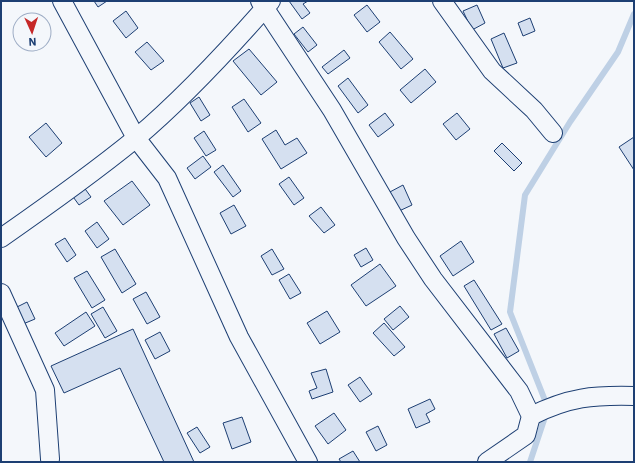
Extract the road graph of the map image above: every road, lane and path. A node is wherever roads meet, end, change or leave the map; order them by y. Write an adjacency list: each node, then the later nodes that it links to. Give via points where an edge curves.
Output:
1 (62, 1): 5 (street)
2 (442, 1): 4 (street, via 492,71 534,110)
3 (265, 4): 5 (street, via 196,82); 9 (street, via 332,110 432,279 519,391)
4 (553, 133)
5 (136, 138): 6 (street, via 76,186); 11 (street, via 167,178 239,337)
6 (1, 238)
7 (1, 293): 10 (street, via 45,390)
8 (634, 396): 9 (street, via 604,395 566,401)
9 (531, 416): 12 (street, via 526,435)
10 (50, 459)
11 (308, 462)
12 (487, 462)

